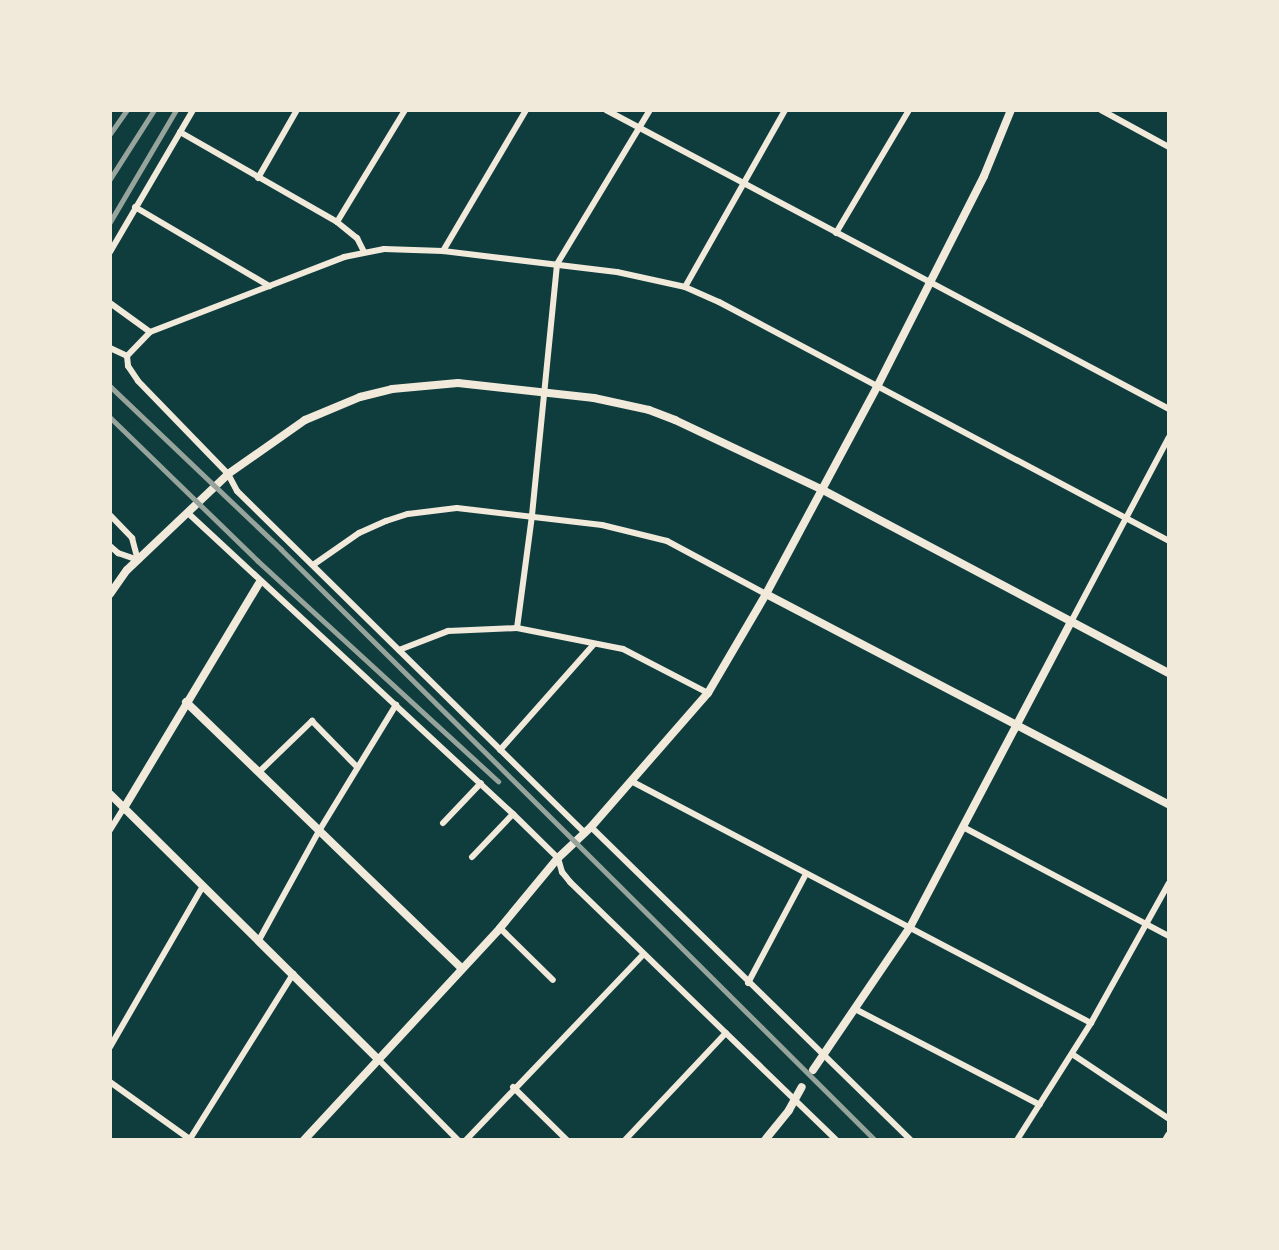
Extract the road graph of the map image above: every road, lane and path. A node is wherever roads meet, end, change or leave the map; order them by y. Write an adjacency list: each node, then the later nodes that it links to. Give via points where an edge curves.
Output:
1 (193, 110): 13 (street)
2 (297, 110): 15 (street)
3 (405, 110): 18 (street)
4 (526, 110): 21 (street)
5 (606, 110): 12 (street)
6 (650, 110): 12 (street)
7 (785, 110): 16 (street)
8 (909, 110): 19 (street)
9 (1011, 110): 24 (street, via 984,176)
10 (1101, 110): 11 (street)
11 (1112, 113): 14 (street)
12 (640, 128): 16 (street); 23 (street)
13 (180, 132): 15 (street); 17 (street)
14 (1169, 146)
15 (258, 178): 18 (street)
16 (742, 183): 19 (street); 26 (street)
17 (135, 207): 20 (street); 25 (street)
18 (337, 222): 22 (street, via 357,238)
19 (836, 233): 24 (street)
20 (110, 251)
21 (443, 251): 22 (street); 23 (street)
22 (364, 252): 25 (street)
23 (557, 264): 26 (street); 32 (street)
24 (930, 282): 31 (street); 33 (street)
25 (268, 286): 28 (street)
26 (685, 287): 31 (street)
27 (110, 303): 28 (street)
28 (150, 332): 30 (street)
29 (110, 348): 30 (street)
30 (127, 356): 35 (street, via 138,381)
31 (878, 385): 36 (street); 40 (street)
32 (544, 391): 35 (street, via 458,383 392,388 305,420); 36 (street, via 649,410); 39 (street)
33 (1169, 409)
34 (1169, 437): 40 (street)
35 (229, 474): 37 (street); 44 (street, via 237,491)
36 (821, 489): 47 (street); 48 (street)
37 (189, 514): 43 (street); 45 (street)
38 (110, 515): 43 (street, via 132,538)
39 (532, 515): 44 (street, via 457,508 408,514 359,533); 47 (street, via 667,541); 49 (street)
40 (1126, 519): 41 (street); 48 (street)
41 (1169, 541)
42 (110, 546): 43 (street)
43 (138, 560): 46 (street)
44 (313, 565): 51 (street)
45 (260, 582): 54 (street); 55 (street)
46 (110, 594)
47 (766, 594): 53 (street); 56 (street)
48 (1071, 622): 52 (street); 56 (street)
49 (517, 628): 50 (street); 51 (street, via 448,631)
50 (593, 644): 53 (street, via 623,649); 57 (street)
51 (399, 650): 57 (street)
52 (1169, 673)
53 (708, 693): 60 (street)
54 (186, 702): 59 (street); 64 (street)
55 (396, 705): 58 (street); 61 (street)
56 (1017, 725): 63 (street); 67 (street)
57 (500, 750): 69 (street)
58 (356, 767): 59 (street, via 312,721); 70 (street)
59 (259, 772): 70 (street)
60 (631, 781): 69 (street); 73 (street)
61 (481, 783): 65 (street); 66 (street)
62 (110, 794): 64 (street)
63 (1169, 806)
64 (124, 808): 68 (street); 75 (street)
65 (513, 814): 71 (street); 72 (street)
66 (443, 823)
67 (963, 827): 76 (street); 78 (street)
68 (110, 830)
69 (588, 830): 72 (street); 85 (street)
70 (319, 831): 80 (street); 82 (street)
71 (472, 857)
72 (558, 858): 77 (street); 81 (street, via 570,883)
73 (806, 874): 78 (street); 85 (street)
74 (1169, 883): 76 (street)
75 (203, 886): 80 (street); 89 (street)
76 (1146, 924): 79 (street); 87 (street)
77 (500, 928): 82 (street); 84 (street)
78 (909, 929): 86 (street); 87 (street)
79 (1169, 936)
80 (259, 940): 83 (street)
81 (644, 954): 88 (street); 95 (street)
82 (461, 968): 92 (street)
83 (293, 974): 92 (street); 101 (street)
84 (553, 980)
85 (748, 984): 91 (street)
86 (855, 1009): 91 (street); 98 (street)
87 (1091, 1023): 90 (street)
88 (726, 1033): 97 (street); 106 (street)
89 (110, 1047)
90 (1072, 1054): 98 (street); 99 (street)
91 (823, 1055): 93 (street); 109 (street)
92 (377, 1058): 102 (street); 103 (street)
93 (813, 1070)
94 (110, 1082): 101 (street)
95 (513, 1087): 104 (street); 105 (street)
96 (802, 1087): 97 (street)
97 (795, 1097): 107 (street); 108 (street)
98 (1041, 1105): 110 (street)
99 (1169, 1119)
100 (1169, 1135): 111 (main road)
101 (191, 1139)
102 (304, 1140)
103 (458, 1140)
104 (466, 1140)
105 (567, 1140)
106 (625, 1140)
107 (765, 1140)
108 (836, 1140)
109 (911, 1140)
110 (1017, 1140)
111 (1166, 1140)

